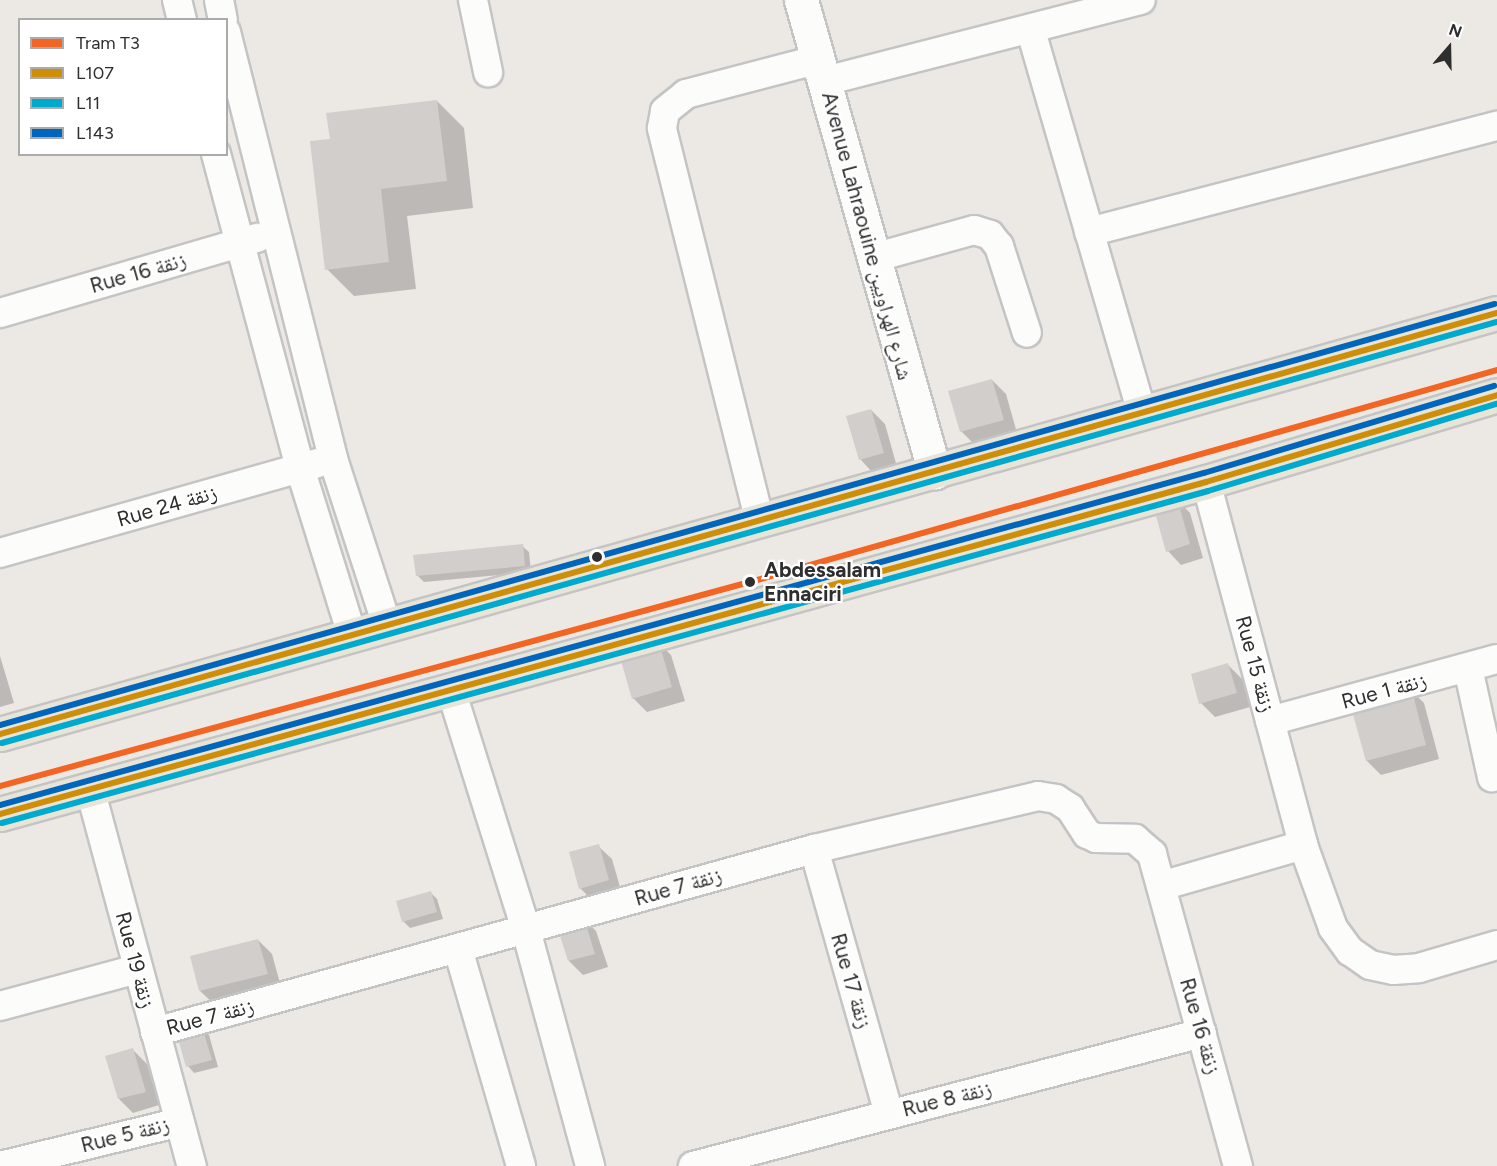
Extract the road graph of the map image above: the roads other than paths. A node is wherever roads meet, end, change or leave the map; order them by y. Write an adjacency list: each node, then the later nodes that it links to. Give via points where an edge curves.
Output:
1 (177, 0): 6 (street)
2 (219, 0): 7 (street)
3 (473, 0): 11 (street)
4 (801, 0): 10 (street, Avenue Lahraouine شارع الهراويين)
5 (1141, 0): 8 (street)
6 (182, 18)
7 (223, 18)
8 (1031, 31): 10 (street); 15 (street)
9 (228, 40): 14 (street)
10 (822, 70): 17 (street, Avenue Lahraouine شارع الهراويين); 27 (street, via 686,94 665,111 662,128)
11 (488, 72)
12 (1497, 126): 15 (street)
13 (217, 156): 16 (street)
14 (276, 232): 16 (street, Rue 16 زنقة); 23 (street)
15 (1089, 232): 22 (street)
16 (239, 243): 18 (street, Rue 16 زنقة); 24 (street)
17 (873, 258): 20 (street, via 974,230 990,235 999,246); 25 (street, Avenue Lahraouine شارع الهراويين)
18 (0, 313)
19 (1497, 313): 22 (main road)
20 (1027, 333)
21 (1497, 394): 26 (main road)
22 (1142, 414): 25 (main road)
23 (333, 459): 24 (street, Rue 24 زنقة); 29 (street)
24 (300, 468): 28 (street, Rue 24 زنقة); 30 (street)
25 (935, 472): 27 (main road)
26 (1206, 482): 33 (main road); 34 (street, Rue 15 زنقة)
27 (760, 522): 29 (main road)
28 (0, 554)
29 (387, 625): 30 (main road)
30 (352, 636): 35 (main road)
31 (1497, 659): 32 (street, Rue 1 زنقة)
32 (1468, 668): 34 (street, Rue 1 زنقة); 36 (street)
33 (451, 690): 37 (main road); 42 (street)
34 (1270, 721): 39 (street, Rue 15 زنقة)
35 (0, 734)
36 (1492, 777)
37 (90, 789): 38 (main road); 45 (street, Rue 19 زنقة)
38 (0, 814)
39 (1303, 845): 41 (street); 43 (street, Rue 15 زنقة, via 1333,928 1350,951 1370,965 1393,970 1419,968)
40 (814, 849): 41 (street, Rue 7 زنقة, via 1038,796 1056,799 1070,808 1087,834 1096,838 1135,839 1145,844); 42 (street, Rue 7 زنقة); 49 (street, Rue 17 زنقة)
41 (1161, 886): 48 (street, Rue 16 زنقة)
42 (526, 930): 44 (street, Rue 7 زنقة); 54 (street)
43 (1497, 945)
44 (458, 949): 47 (street, Rue 7 زنقة); 53 (street)
45 (137, 969): 46 (street); 47 (street, Rue 19 زنقة)
46 (0, 1006)
47 (154, 1032): 50 (street, Rue 19 زنقة)
48 (1202, 1033): 49 (street, Rue 8 زنقة); 56 (street, Rue 16 زنقة)
49 (889, 1114): 55 (street, Rue 8 زنقة)
50 (180, 1122): 51 (street, Rue 5 زنقة); 52 (street, Rue 19 زنقة)
51 (0, 1166)
52 (192, 1166)
53 (521, 1166)
54 (590, 1166)
55 (693, 1166)
56 (1238, 1166)

